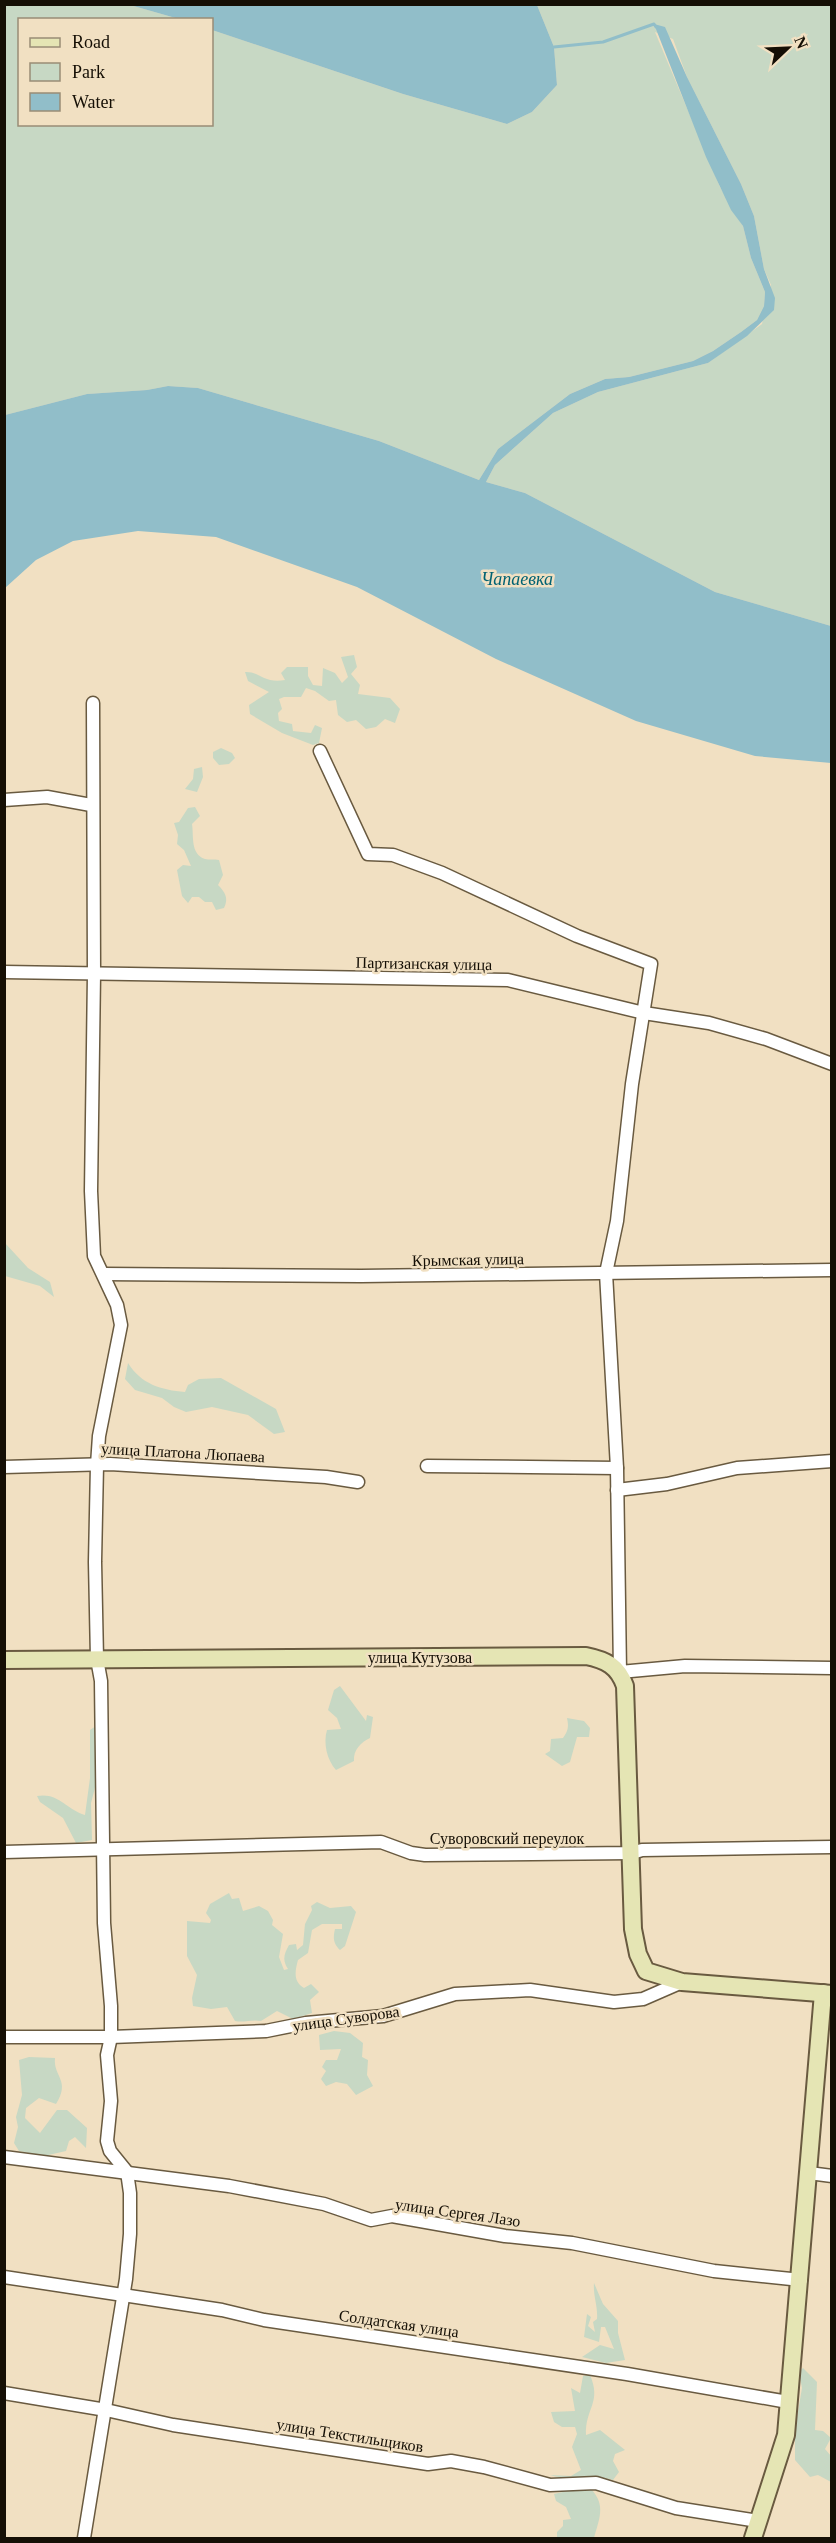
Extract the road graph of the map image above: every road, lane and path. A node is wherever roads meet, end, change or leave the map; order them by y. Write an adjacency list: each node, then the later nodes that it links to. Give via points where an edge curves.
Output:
1 (93, 703): 4 (street)
2 (320, 751): 7 (street, via 368,854 393,855 442,873 577,936 651,964)
3 (4, 800): 4 (street, via 47,797)
4 (91, 805): 6 (street)
5 (4, 972): 6 (street, Партизанская улица)
6 (94, 974): 7 (street, Партизанская улица, via 508,980); 11 (street, via 91,1191 94,1256)
7 (644, 1013): 8 (street, Партизанская улица, via 732,1029); 10 (street, via 617,1221)
8 (831, 1064)
9 (831, 1270): 10 (street, Крымская улица)
10 (606, 1273): 11 (street, Крымская улица); 16 (street)
11 (104, 1274): 13 (street, via 117,1305 120,1325)
12 (831, 1461): 18 (street, via 738,1468 667,1484)
13 (97, 1465): 15 (street, улица Платона Люпаева); 17 (street, улица Платона Люпаева); 19 (street)
14 (427, 1466): 16 (street)
15 (4, 1467)
16 (617, 1468): 18 (street)
17 (358, 1482)
18 (617, 1490): 22 (street)
19 (97, 1659): 20 (street, улица Кутузова); 22 (street, улица Кутузова, via 586,1656 604,1660); 24 (street, via 101,1681)
20 (4, 1660)
21 (831, 1668): 22 (street, via 686,1666)
22 (620, 1672): 26 (street, via 626,1686)
23 (831, 1847): 26 (street, Суворовский переулок)
24 (103, 1849): 25 (street, Суворовский переулок); 26 (street, Суворовский переулок, via 381,1842 425,1855); 30 (street)
25 (4, 1852)
26 (632, 1853): 27 (street, улица Суворова, via 633,1929 638,1954 646,1971)
27 (682, 1982): 28 (street, улица Суворова); 30 (street, улица Суворова, via 643,1999 624,2001 530,1990 456,1994 383,2016 266,2031)
28 (827, 1993): 33 (street)
29 (4, 2037): 30 (street, улица Суворова)
30 (111, 2037): 32 (street, via 107,2055 111,2102 107,2141)
31 (4, 2157): 32 (street, улица Сергея Лазо)
32 (127, 2172): 36 (street, улица Сергея Лазо, via 324,2204 371,2220 392,2216 505,2236 572,2243 714,2271); 37 (street, via 130,2234)
33 (809, 2173): 34 (street); 36 (street)
34 (831, 2176)
35 (4, 2277): 37 (street, Солдатская улица)
36 (801, 2280): 39 (street)
37 (123, 2296): 39 (street, Солдатская улица); 40 (street)
38 (4, 2393): 40 (street, улица Текстильщиков)
39 (788, 2402): 41 (street, via 786,2435)
40 (106, 2409): 41 (street, улица Текстильщиков, via 173,2425 417,2462 451,2461 550,2485 596,2483 676,2508); 42 (street)
41 (758, 2521): 43 (street)
42 (84, 2538)
43 (753, 2538)

